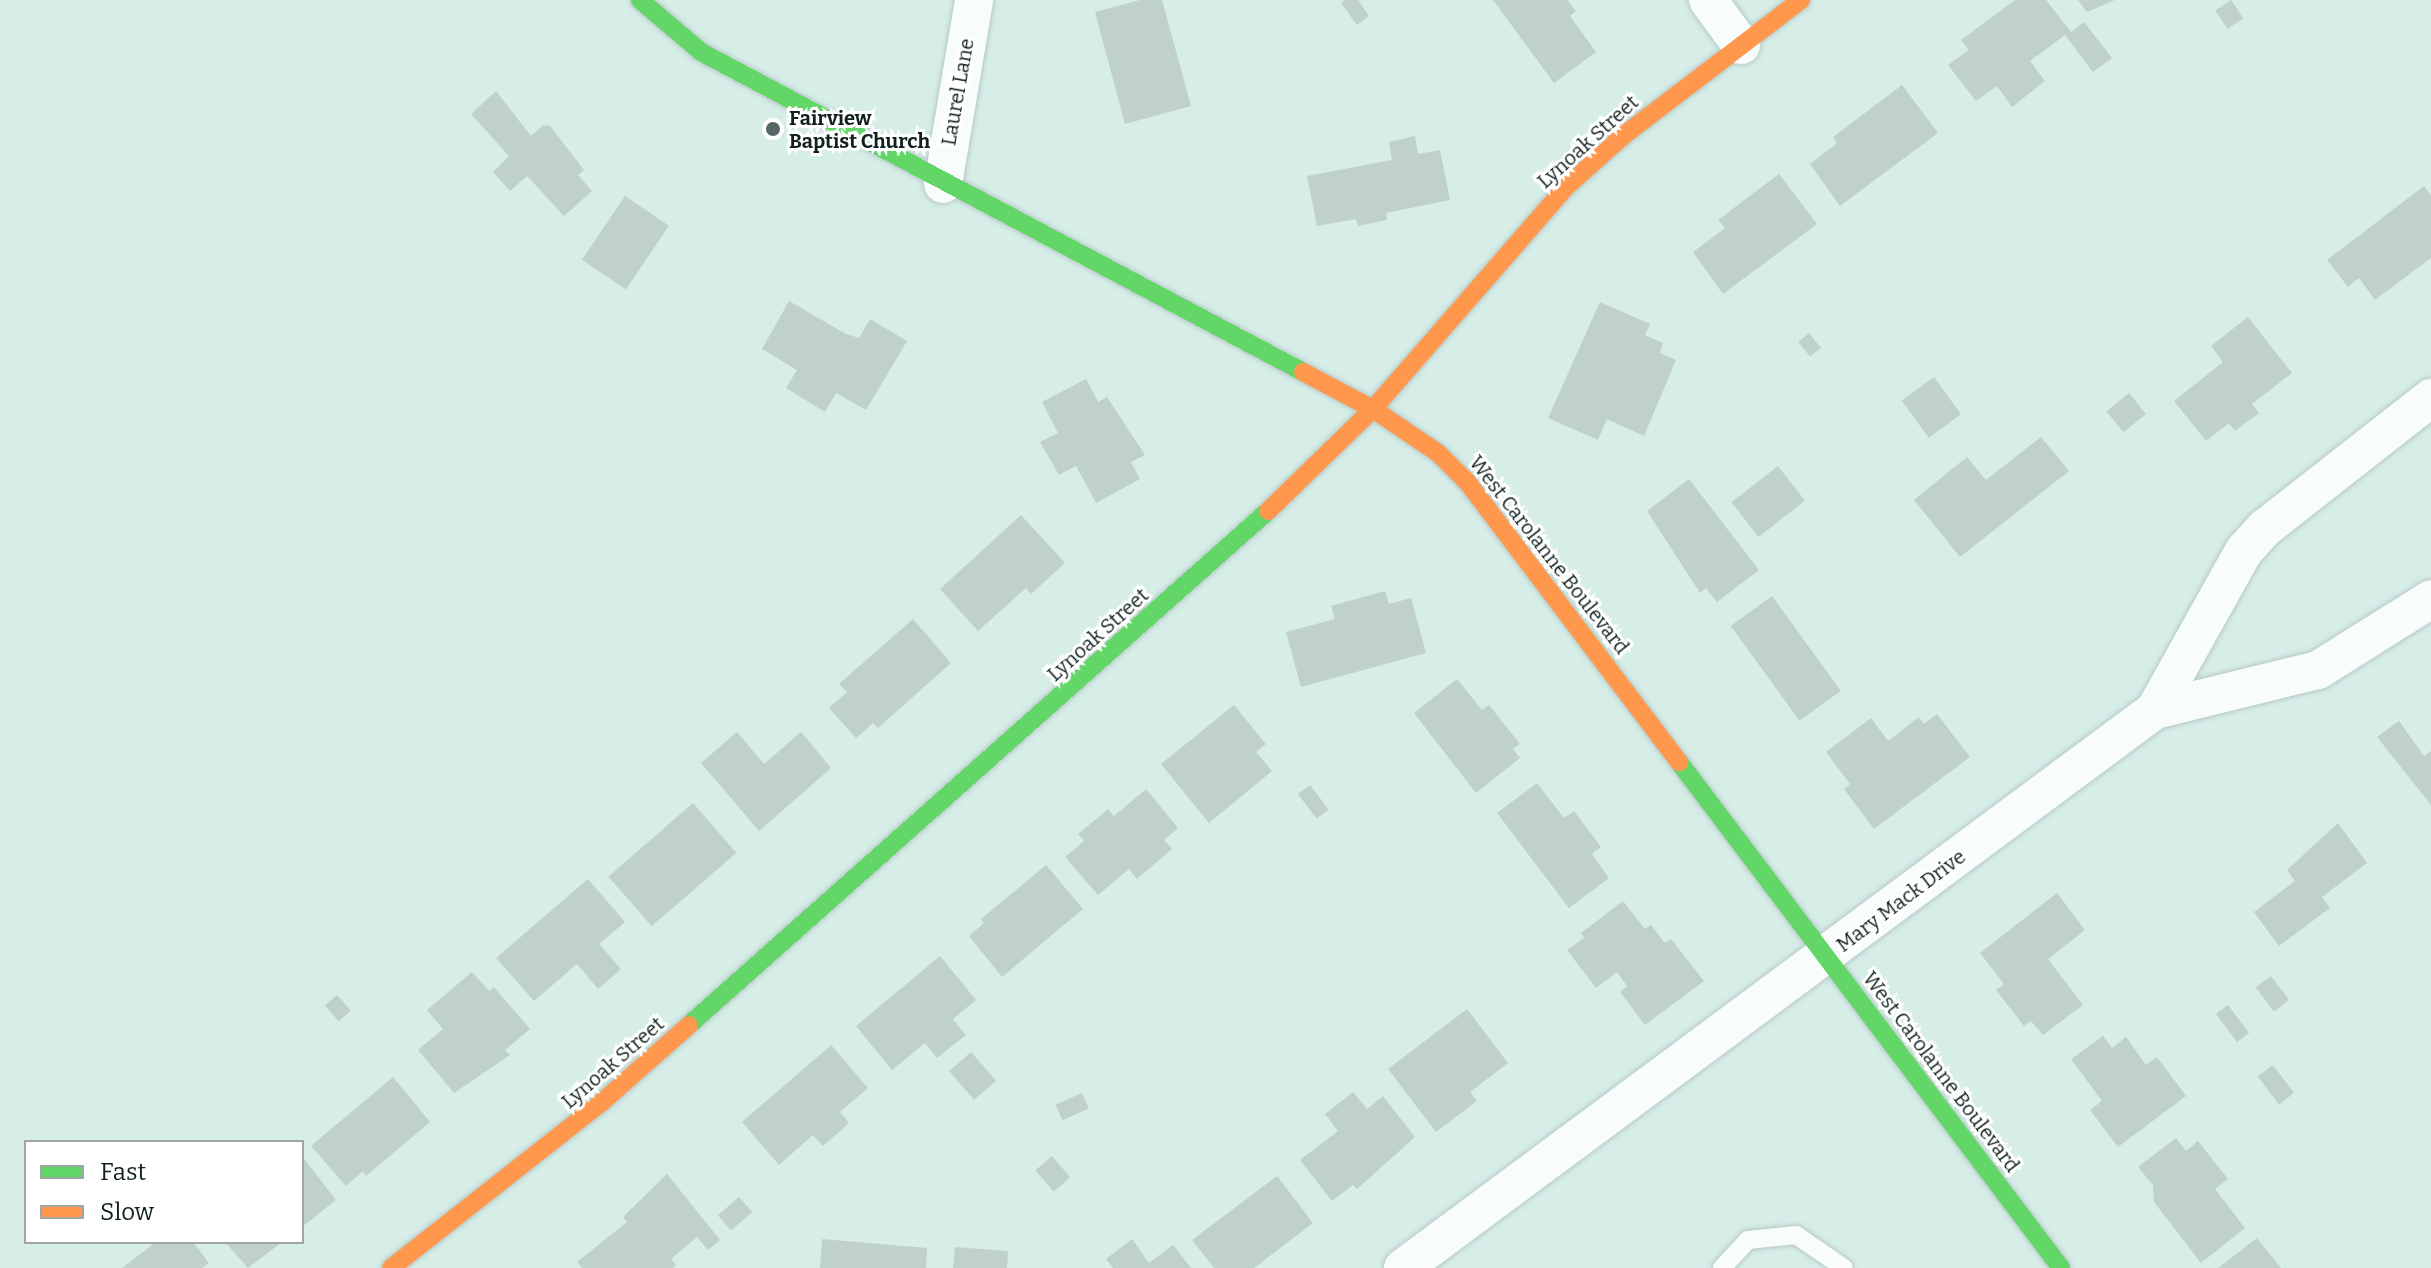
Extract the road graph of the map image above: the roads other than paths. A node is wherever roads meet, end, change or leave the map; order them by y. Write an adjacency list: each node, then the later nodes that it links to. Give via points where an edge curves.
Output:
1 (640, 0): 6 (street, West Carolanne Boulevard, via 701,52)
2 (974, 0): 6 (street, Laurel Lane)
3 (1708, 0): 5 (street)
4 (1801, 0): 5 (street, Lynoak Street)
5 (1741, 45): 8 (street, Lynoak Street, via 1568,185)
6 (943, 184): 8 (street, West Carolanne Boulevard)
7 (2431, 398): 10 (street, via 2265,528 2244,551)
8 (1373, 409): 11 (street, West Carolanne Boulevard, via 1438,453 1468,483); 12 (street, Lynoak Street, via 1303,480 906,837 560,1138)
9 (2431, 599): 10 (street, Mary Mack Drive, via 2318,670)
10 (2155, 710): 11 (street, Mary Mack Drive)
11 (1827, 957): 13 (street, Mary Mack Drive); 16 (street, West Carolanne Boulevard)
12 (391, 1268)
13 (1403, 1268)
14 (1722, 1268): 15 (lane, via 1748,1240 1796,1235)
15 (1844, 1268)
16 (2061, 1268)

